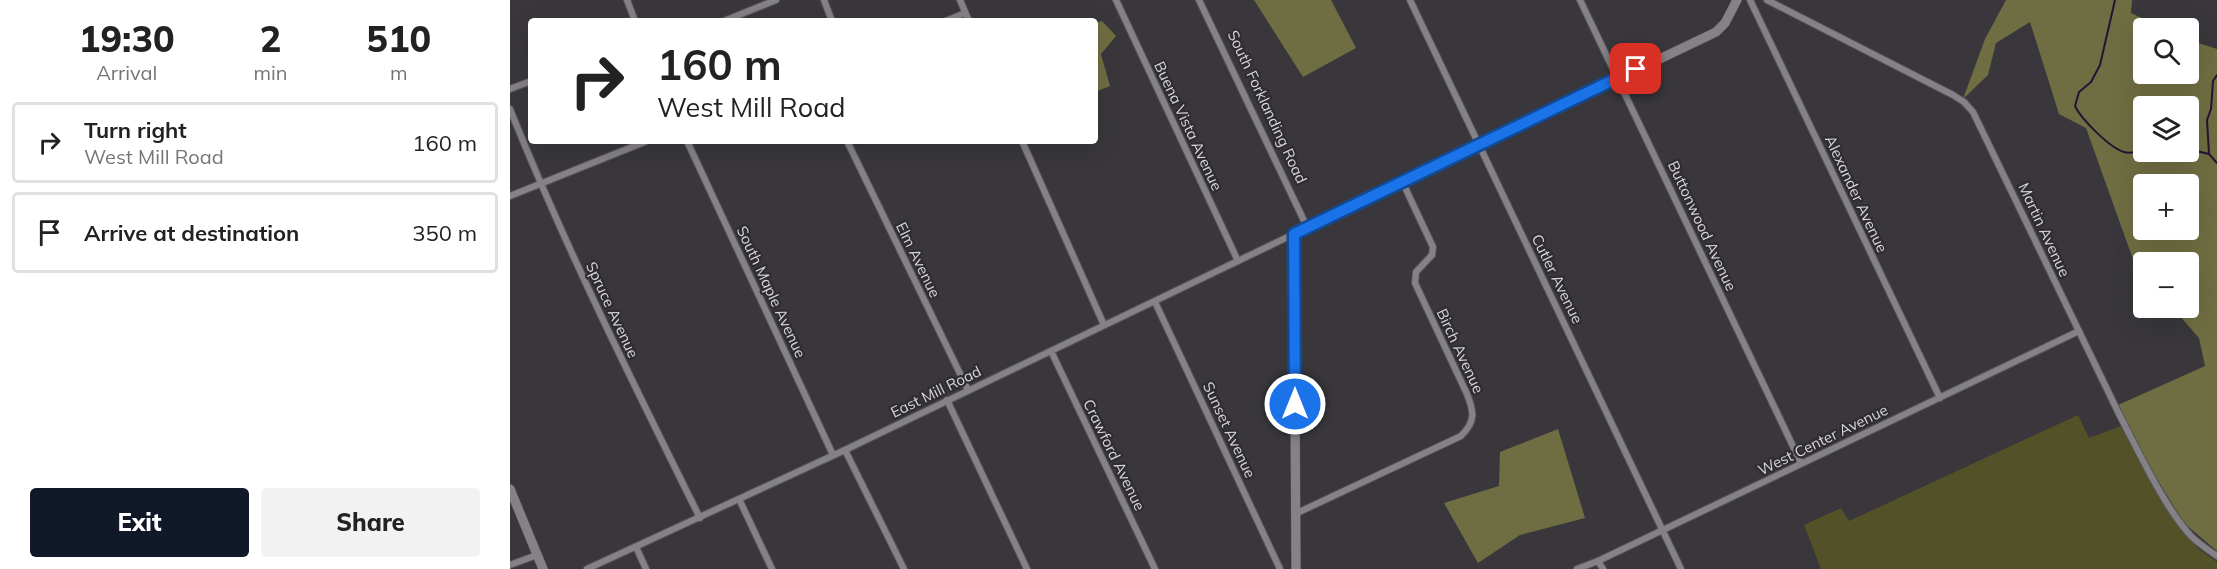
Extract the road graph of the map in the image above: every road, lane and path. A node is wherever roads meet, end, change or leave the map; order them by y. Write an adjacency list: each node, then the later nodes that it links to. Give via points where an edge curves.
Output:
1 (627, 0): 13 (street)
2 (776, 0): 14 (street)
3 (824, 0): 15 (street)
4 (960, 0): 12 (street)
5 (1116, 0): 32 (street, Buena Vista Avenue)
6 (1199, 0): 30 (street, South Forklanding Road)
7 (1410, 0): 26 (street, Cutler Avenue)
8 (1580, 0): 18 (street, Buttonwood Avenue)
9 (1737, 0): 18 (street, via 1716,32)
10 (1750, 0): 38 (street, Alexander Avenue)
11 (1767, 0): 35 (street, Martin Avenue, via 1953,94 1969,106)
12 (965, 13): 16 (street); 17 (street)
13 (634, 18)
14 (731, 18)
15 (831, 18)
16 (953, 18)
17 (968, 18)
18 (1617, 78): 26 (street); 42 (street, Buttonwood Avenue)
19 (528, 82): 20 (street)
20 (510, 89)
21 (510, 109): 28 (street, Spruce Avenue)
22 (640, 144): 28 (street)
23 (688, 144): 41 (street, South Maple Avenue)
24 (848, 144): 37 (street, Elm Avenue)
25 (1023, 144): 34 (street)
26 (1479, 144): 27 (street); 47 (street, Cutler Avenue)
27 (1402, 181): 30 (street); 45 (street, Birch Avenue, via 1434,250 1416,272 1415,283 1473,408 1471,423 1461,436)
28 (540, 184): 29 (street); 46 (street, Spruce Avenue, via 605,327)
29 (510, 196)
30 (1307, 227): 31 (street)
31 (1294, 234): 32 (street, East Mill Road); 45 (street)
32 (1238, 261): 33 (street, East Mill Road)
33 (1155, 302): 34 (street, East Mill Road); 60 (street, Sunset Avenue)
34 (1104, 325): 36 (street, East Mill Road)
35 (2079, 332): 38 (street, West Center Avenue); 50 (street, Martin Avenue, via 2164,497 2191,535)
36 (1051, 351): 37 (street, East Mill Road); 59 (street, Crawford Avenue)
37 (968, 390): 39 (street, East Mill Road)
38 (1940, 398): 42 (street, West Center Avenue)
39 (947, 400): 40 (street, East Mill Road); 58 (street)
40 (845, 450): 41 (street, East Mill Road); 57 (street)
41 (833, 455): 44 (street, East Mill Road)
42 (1801, 463): 47 (street, West Center Avenue)
43 (510, 489): 49 (street)
44 (739, 499): 46 (street, East Mill Road); 56 (street)
45 (1297, 513): 61 (street)
46 (700, 518): 48 (street, East Mill Road)
47 (1662, 530): 51 (street, West Center Avenue); 64 (street, Cutler Avenue)
48 (636, 547): 54 (street, East Mill Road); 55 (street)
49 (537, 555): 52 (street); 53 (street)
50 (2217, 556)
51 (1598, 561): 62 (street, West Center Avenue); 63 (street)
52 (510, 565)
53 (543, 569)
54 (587, 569)
55 (646, 569)
56 (772, 569)
57 (904, 569)
58 (1027, 569)
59 (1155, 569)
60 (1280, 569)
61 (1296, 569)
62 (1577, 569)
63 (1603, 569)
64 (1681, 569)

